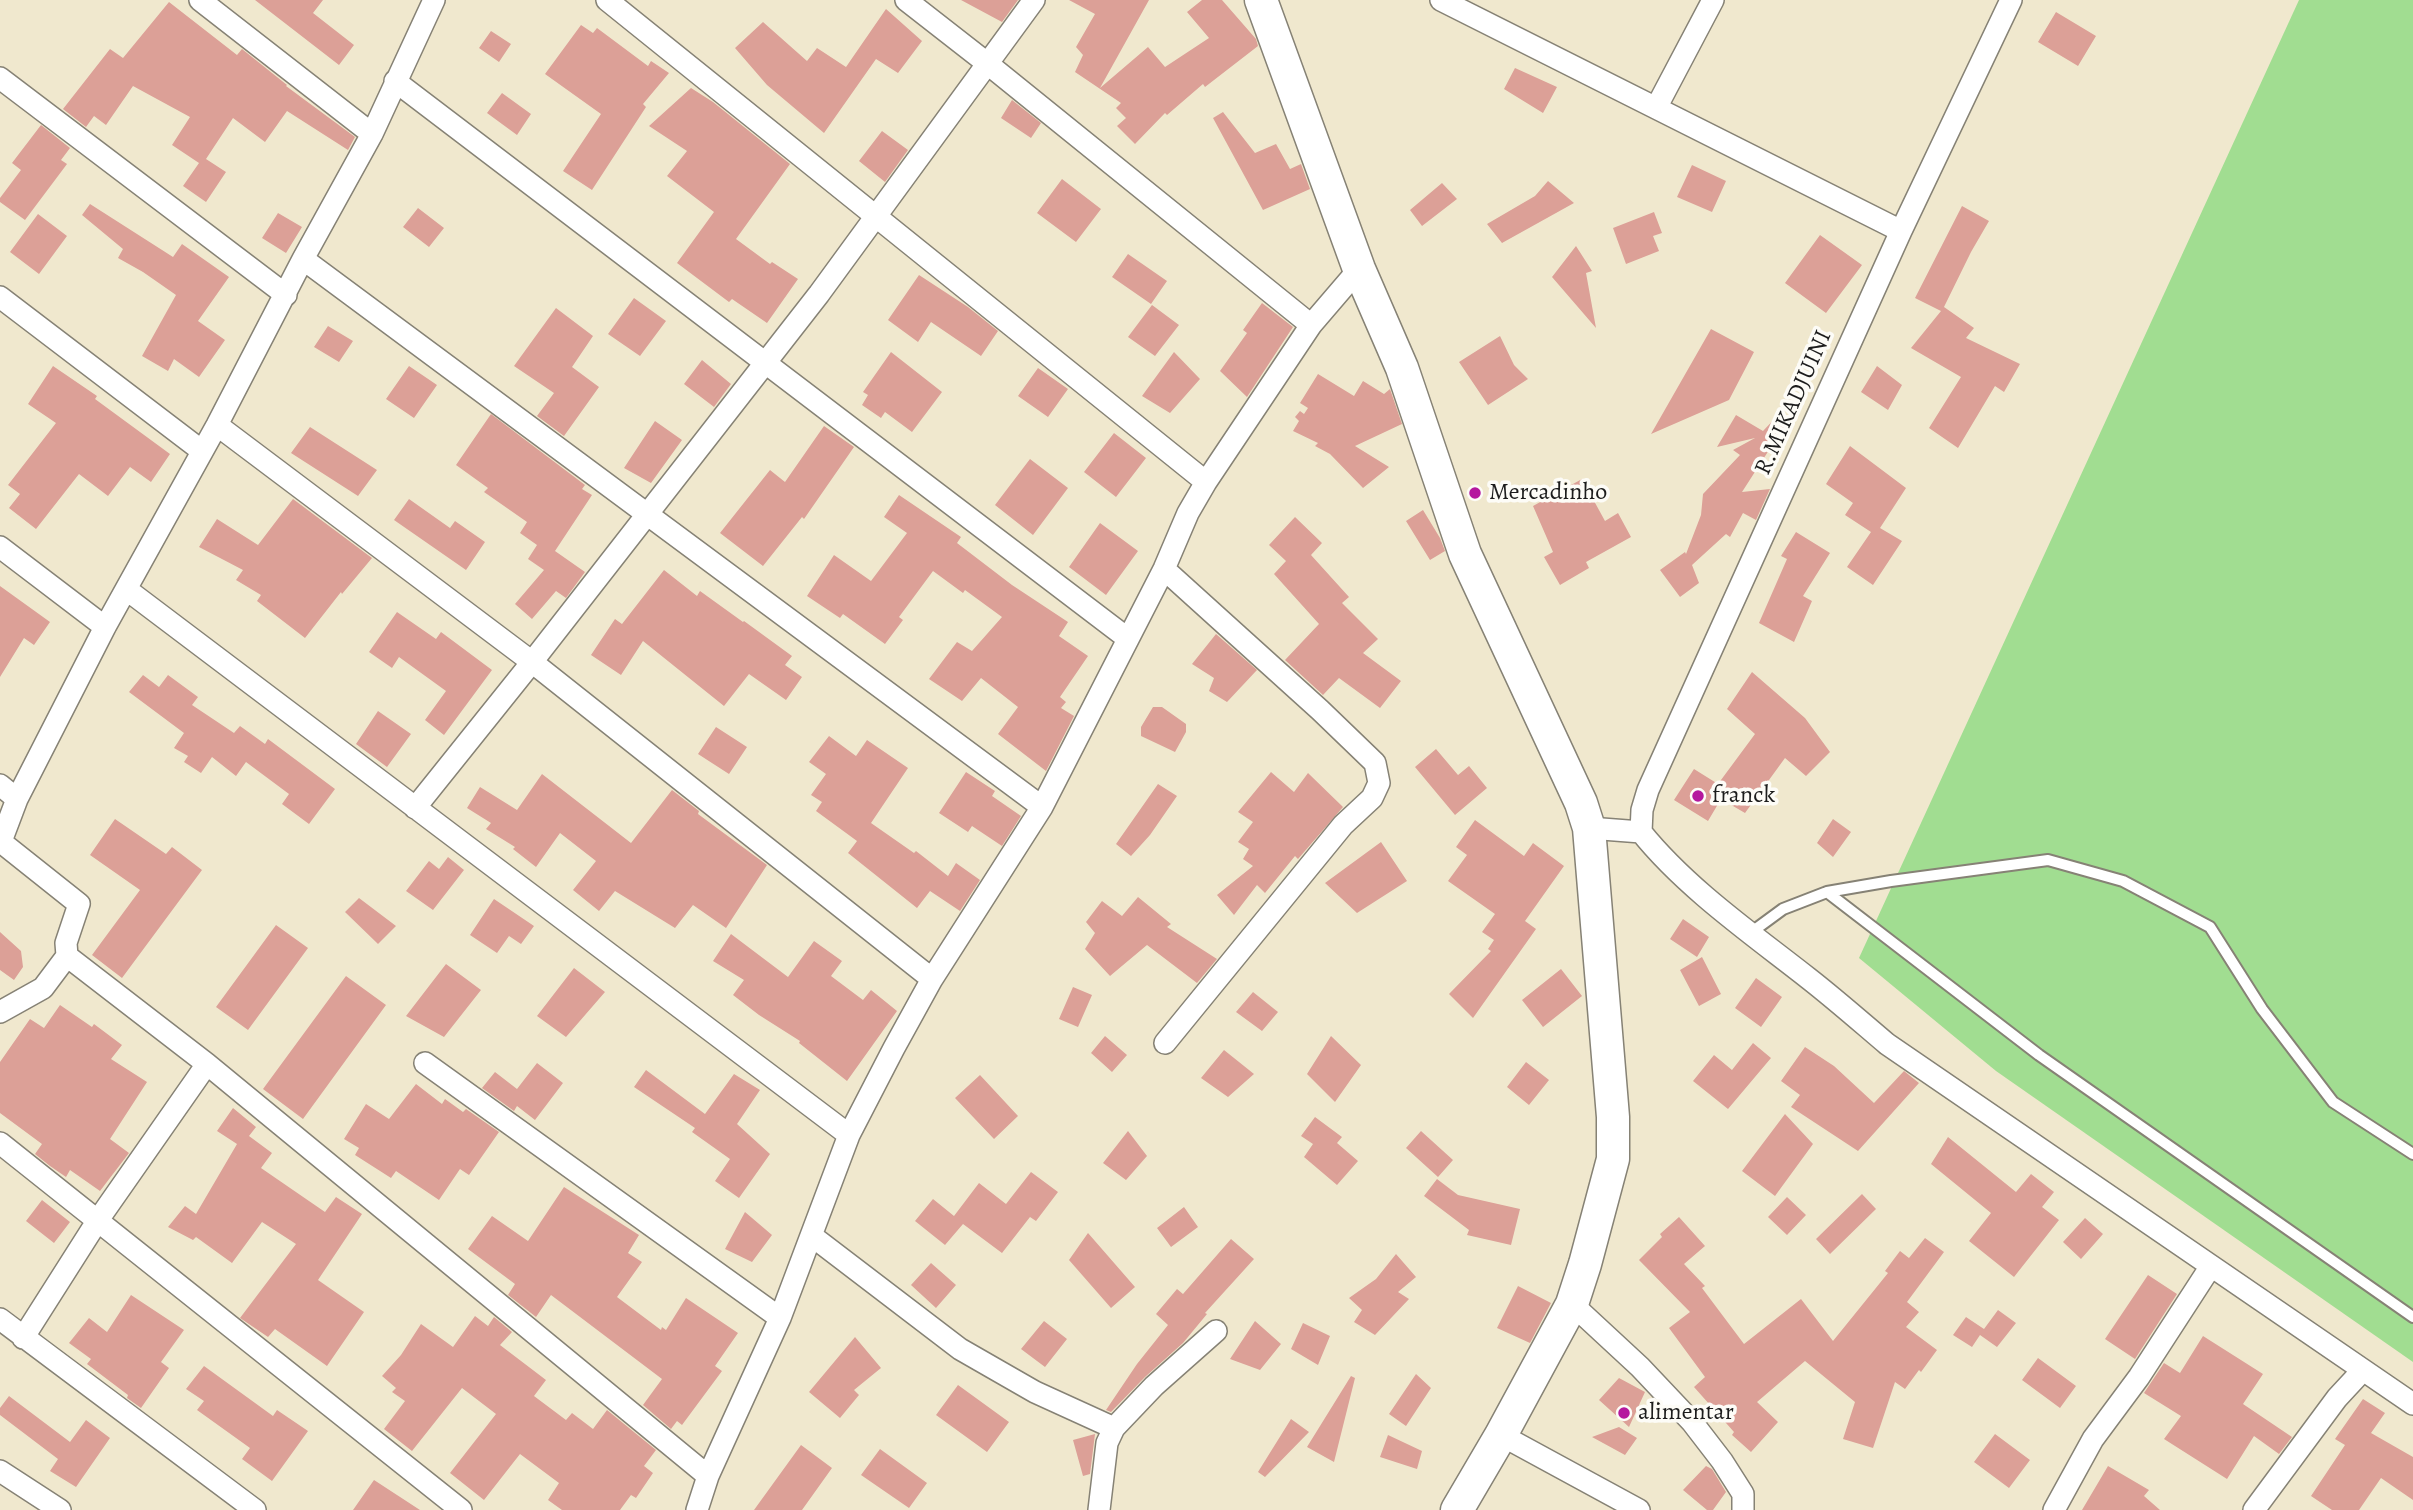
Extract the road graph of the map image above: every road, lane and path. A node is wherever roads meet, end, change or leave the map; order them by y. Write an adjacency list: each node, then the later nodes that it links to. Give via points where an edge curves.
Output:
1 (200, 0): 14 (street)
2 (434, 0): 12 (street)
3 (607, 0): 15 (street)
4 (906, 0): 10 (street)
5 (1034, 0): 10 (street)
6 (1261, 0): 18 (street)
7 (1441, 0): 13 (street)
8 (1713, 0): 13 (street)
9 (2011, 0): 16 (street, R.MIKADJUINI)
10 (988, 64): 15 (street); 21 (street)
11 (0, 78): 19 (street)
12 (395, 81): 14 (street); 22 (street)
13 (1657, 108): 16 (street)
14 (372, 134): 17 (street)
15 (878, 216): 22 (street); 25 (street)
16 (1901, 231): 38 (street, R.MIKADJUINI, via 1648,790)
17 (303, 258): 19 (street); 26 (street)
18 (1359, 270): 21 (street); 37 (street, via 1402,368 1465,554)
19 (286, 295): 23 (street)
20 (0, 297): 24 (street)
21 (1311, 325): 25 (street)
22 (765, 362): 26 (street); 31 (street)
23 (217, 425): 24 (street); 32 (street)
24 (202, 452): 29 (street)
25 (1206, 482): 28 (street)
26 (647, 513): 32 (street); 35 (street)
27 (0, 547): 30 (street)
28 (1164, 569): 31 (street); 45 (street, via 1376,763 1379,783)
29 (126, 589): 30 (street); 36 (street)
30 (105, 627): 34 (street)
31 (1127, 638): 35 (street)
32 (532, 662): 36 (street); 43 (street)
33 (0, 785): 34 (street)
34 (17, 799): 39 (street)
35 (1042, 807): 43 (street)
36 (415, 808): 48 (street)
37 (1589, 828): 38 (street); 54 (street, via 1613,1159)
38 (1641, 832): 41 (street, via 1656,851)
39 (1, 843): 42 (street, via 79,904 66,943)
40 (1826, 892): 41 (lane, via 1783,909); 50 (lane, via 2048,860 2123,881 2210,927 2262,1009 2333,1102); 55 (lane, via 2039,1055)
41 (1749, 934): 53 (street, via 1887,1044)
42 (67, 956): 44 (street, via 43,988); 47 (street)
43 (932, 979): 48 (street)
44 (0, 1012)
45 (1165, 1043)
46 (425, 1063): 56 (street)
47 (207, 1065): 51 (street); 65 (street)
48 (849, 1135): 52 (street)
49 (0, 1143): 51 (street)
50 (2413, 1154)
51 (98, 1220): 59 (street); 68 (street)
52 (812, 1236): 56 (street); 62 (street, via 960,1349 1035,1392)
53 (2211, 1266): 60 (street); 74 (street, via 2139,1377 2092,1439)
54 (1572, 1304): 63 (street); 73 (street, via 1692,1422 1743,1494)
55 (2413, 1317)
56 (780, 1318): 65 (street)
57 (0, 1319): 59 (street)
58 (1216, 1331): 62 (street, via 1154,1385)
59 (23, 1338): 67 (street)
60 (2363, 1370): 61 (street); 75 (street)
61 (2413, 1404)
62 (1114, 1428): 70 (street, via 1107,1443)
63 (1501, 1435): 71 (street); 72 (street)
64 (0, 1471): 66 (street)
65 (708, 1476): 69 (street)
66 (60, 1510)
67 (255, 1510)
68 (461, 1510)
69 (697, 1510)
70 (1099, 1510)
71 (1457, 1510)
72 (1639, 1510)
73 (1743, 1510)
74 (2054, 1510)
75 (2254, 1510)

